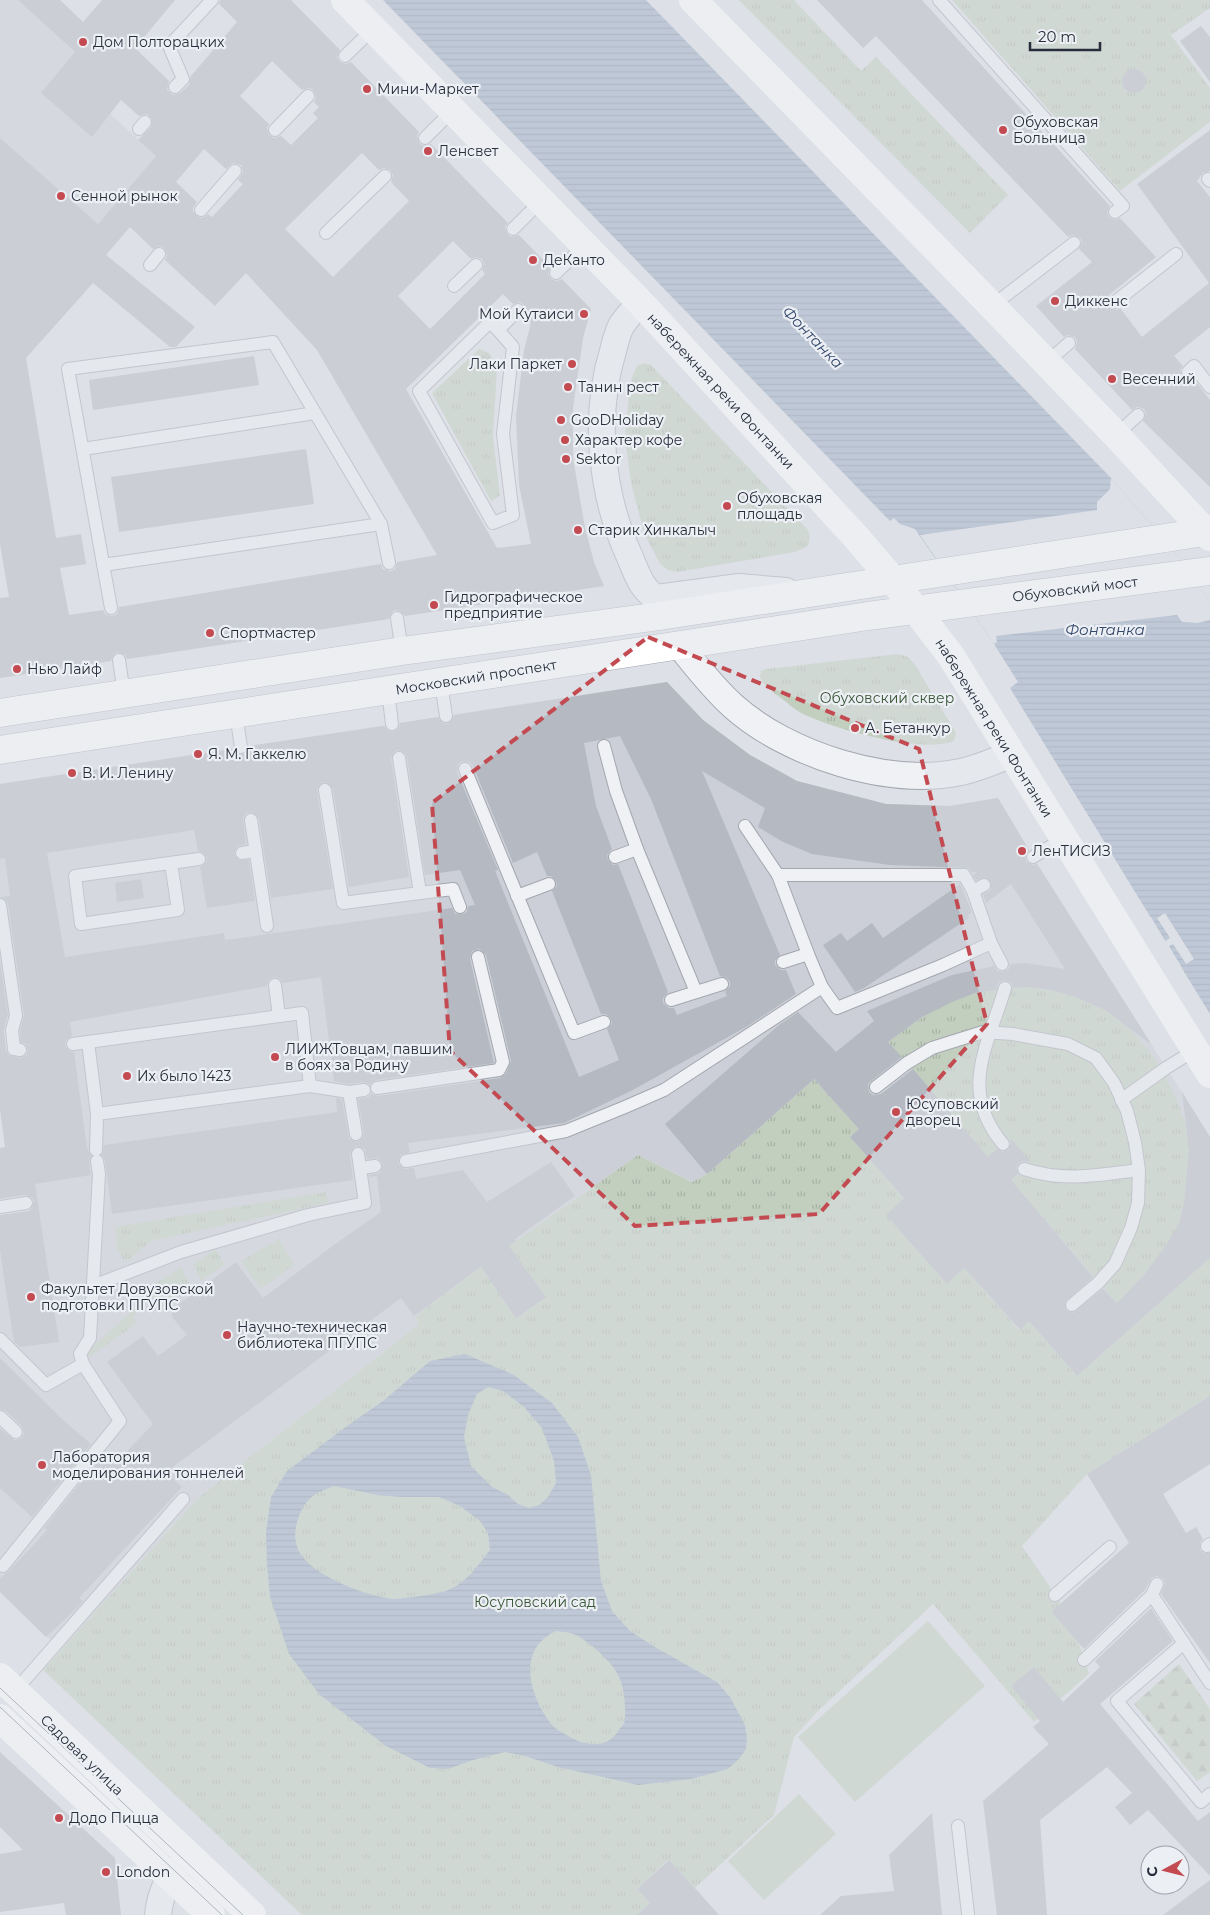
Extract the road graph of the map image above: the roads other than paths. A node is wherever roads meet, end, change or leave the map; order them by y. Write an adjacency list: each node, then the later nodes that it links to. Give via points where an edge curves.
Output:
1 (212, 0): 7 (lane, via 169,46 183,78)
2 (345, 0): 5 (main road, набережная реки Фонтанки)
3 (693, 0): 29 (main road)
4 (939, 0): 16 (lane, via 1123,206)
5 (373, 29): 6 (lane); 9 (main road, набережная реки Фонтанки)
6 (345, 56)
7 (175, 87)
8 (308, 96): 10 (lane)
9 (453, 110): 11 (lane); 14 (main road, набережная реки Фонтанки)
10 (275, 130)
11 (425, 138)
12 (235, 171): 15 (lane)
13 (385, 176): 18 (lane)
14 (541, 201): 17 (lane); 20 (main road, набережная реки Фонтанки)
15 (202, 210)
16 (1115, 212)
17 (513, 229)
18 (326, 234)
19 (1074, 243): 29 (lane)
20 (585, 246): 25 (lane); 27 (main road, набережная реки Фонтанки)
21 (159, 254): 23 (lane)
22 (1176, 254): 28 (lane)
23 (150, 264)
24 (476, 264): 26 (lane)
25 (556, 273)
26 (454, 286)
27 (640, 302): 45 (main road, набережная реки Фонтанки); 46 (street, via 622,326 608,365 602,438 617,526 642,584 657,598 739,587)
28 (1115, 302)
29 (992, 306): 33 (main road)
30 (518, 310): 31 (lane)
31 (498, 330): 31 (lane, via 490,322 419,391 493,523 512,515 503,434 513,347)
32 (1069, 343): 33 (lane)
33 (1046, 363): 38 (main road)
34 (1188, 372): 35 (lane, via 1194,366)
35 (1210, 387)
36 (315, 413): 39 (lane); 39 (lane, via 273,342 68,369); 40 (lane)
37 (1138, 416): 38 (lane)
38 (1116, 435): 41 (main road)
39 (83, 449): 43 (lane)
40 (380, 524): 42 (lane); 43 (lane)
41 (1209, 533): 45 (main road)
42 (388, 563)
43 (103, 564): 48 (lane)
44 (1203, 572): 47 (main road, Обуховский мост)
45 (892, 579): 46 (main road); 49 (main road, набережная реки Фонтанки)
46 (807, 593): 52 (main road)
47 (953, 605): 49 (main road, Московский проспект)
48 (111, 608)
49 (916, 610): 51 (main road, Московский проспект); 64 (main road, набережная реки Фонтанки, via 951,656)
50 (397, 618): 52 (lane)
51 (680, 646): 54 (main road, Московский проспект); 64 (street, via 734,707 764,729 827,758 882,772 936,775 986,765)
52 (402, 651): 56 (main road)
53 (119, 660): 56 (lane)
54 (441, 683): 55 (main road, Московский проспект); 59 (lane)
55 (388, 691): 58 (main road, Московский проспект); 60 (lane)
56 (124, 694): 57 (main road)
57 (0, 713)
58 (236, 714): 62 (lane); 63 (main road, Московский проспект)
59 (446, 716)
60 (392, 724)
61 (604, 746): 71 (lane)
62 (241, 747)
63 (0, 750)
64 (1012, 754): 70 (main road, набережная реки Фонтанки)
65 (399, 758): 80 (lane)
66 (465, 769): 81 (lane)
67 (325, 790): 80 (lane, via 343,903)
68 (252, 820): 72 (lane)
69 (745, 826): 78 (lane)
70 (1064, 838): 75 (lane); 102 (main road, набережная реки Фонтанки)
71 (637, 849): 74 (lane); 94 (lane)
72 (256, 852): 73 (lane); 84 (lane)
73 (242, 853)
74 (616, 857)
75 (1033, 857)
76 (199, 859): 77 (lane)
77 (171, 863): 77 (lane, via 178,910 81,924 75,876)
78 (778, 875): 85 (lane, via 964,875 979,888); 86 (lane)
79 (549, 884): 81 (lane)
80 (420, 893): 83 (lane, via 453,889)
81 (517, 896): 97 (lane, via 574,1033)
82 (0, 905): 101 (lane, via 16,1016 12,1030 14,1049)
83 (460, 907)
84 (267, 926)
85 (991, 943): 89 (lane); 92 (lane, via 837,1008)
86 (808, 954): 88 (lane); 92 (lane)
87 (478, 957): 106 (lane, via 503,1062 499,1070)
88 (783, 962)
89 (1002, 964)
90 (275, 984): 96 (lane)
91 (722, 984): 94 (lane)
92 (822, 987): 114 (lane, via 664,1090 633,1103 566,1131)
93 (1004, 988): 98 (lane)
94 (696, 992): 95 (lane)
95 (671, 1000)
96 (279, 1016): 99 (lane); 104 (lane, via 302,1013)
97 (604, 1022)
98 (991, 1032): 105 (lane, via 932,1048); 109 (lane, via 1068,1044 1096,1058 1114,1083); 112 (lane, via 981,1059 980,1099 988,1122)
99 (88, 1042): 100 (lane); 110 (lane)
100 (73, 1044)
101 (20, 1050)
102 (1195, 1050): 103 (main road, набережная реки Фонтанки); 109 (lane)
103 (1210, 1074)
104 (310, 1086): 108 (lane); 110 (lane)
105 (876, 1087)
106 (377, 1088)
107 (364, 1090): 108 (lane)
108 (349, 1092): 111 (lane)
109 (1121, 1100): 118 (lane, via 1135,1142)
110 (97, 1114): 121 (lane, via 99,1174)
111 (356, 1134)
112 (1003, 1144)
113 (358, 1154): 116 (lane)
114 (406, 1161)
115 (375, 1166): 116 (lane)
116 (361, 1168): 121 (lane, via 365,1203 308,1215 181,1252)
117 (1024, 1169): 118 (lane, via 1075,1178)
118 (1139, 1170): 122 (lane, via 1138,1203 1115,1264)
119 (26, 1203): 120 (lane)
120 (0, 1207)
121 (93, 1286): 124 (lane, via 90,1338 80,1354)
122 (1072, 1305)
123 (0, 1339): 124 (lane, via 46,1385)
124 (84, 1364): 129 (lane, via 120,1421)
125 (0, 1417): 126 (lane)
126 (16, 1432)
127 (184, 1498): 135 (lane)
128 (1110, 1547): 130 (lane)
129 (3, 1566)
130 (1055, 1595)
131 (1184, 1643): 132 (lane, via 1155,1589); 133 (lane); 137 (lane, via 1116,1701 1201,1802)
132 (1084, 1660)
133 (1206, 1667): 134 (lane)
134 (1210, 1683)
135 (8, 1684): 139 (main road, Садовая улица)
136 (0, 1718): 140 (main road, Садовая улица)
137 (1210, 1794)
138 (958, 1826): 141 (lane)
139 (188, 1856): 140 (street); 144 (main road, Садовая улица)
140 (169, 1876): 142 (street, via 159,1902); 143 (main road, Садовая улица)
141 (968, 1914)
142 (158, 1915)
143 (211, 1915)
144 (252, 1915)

